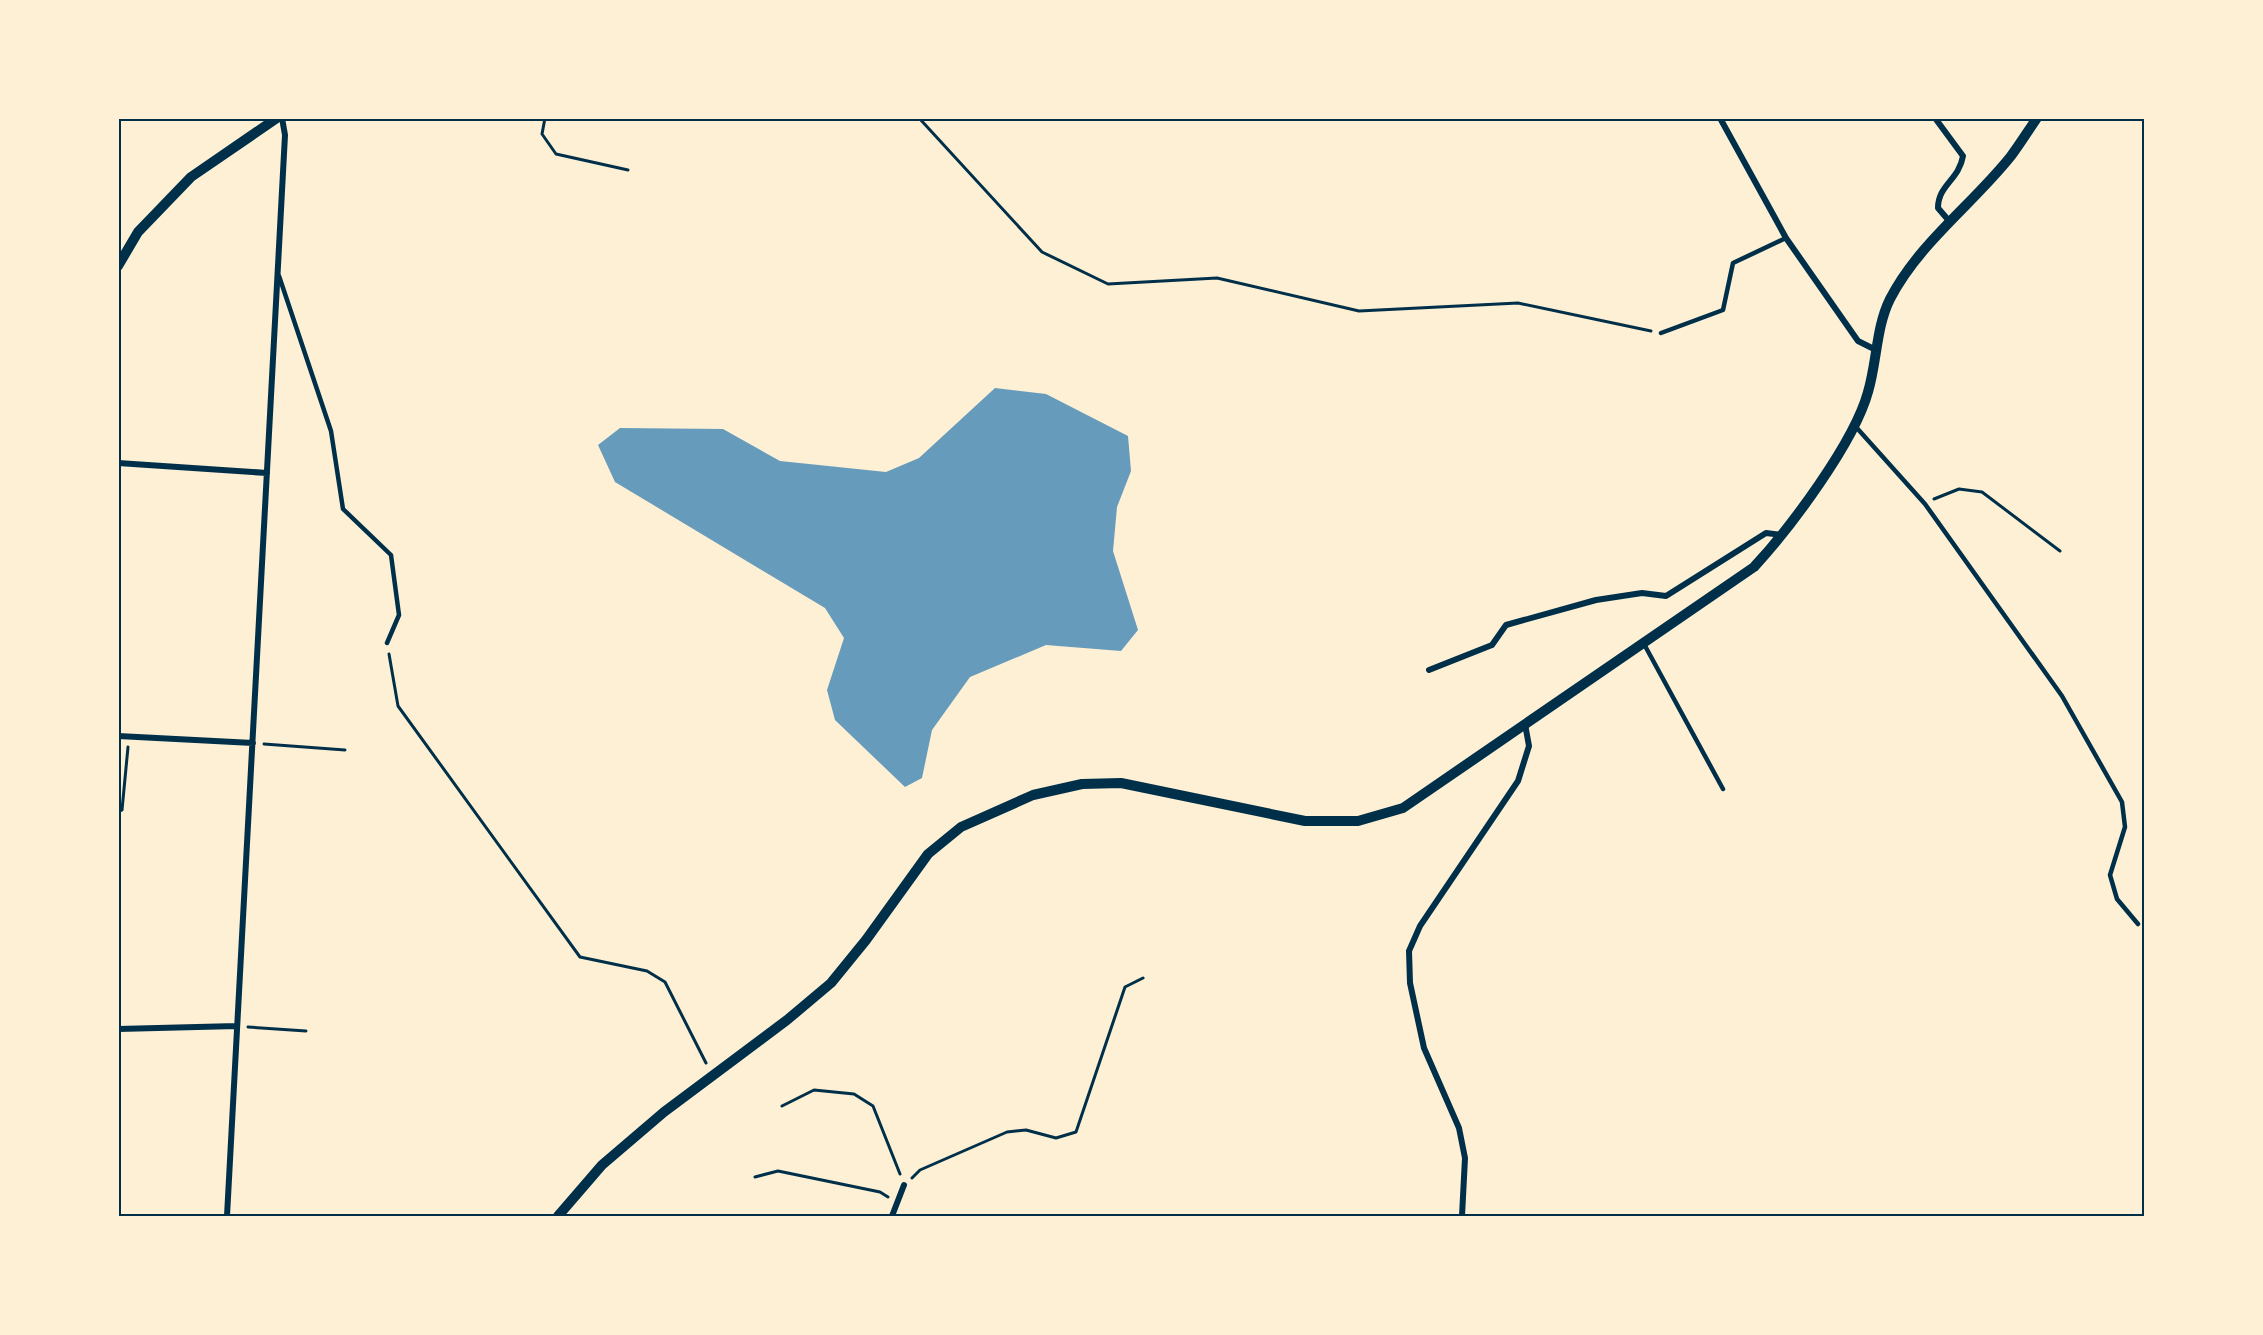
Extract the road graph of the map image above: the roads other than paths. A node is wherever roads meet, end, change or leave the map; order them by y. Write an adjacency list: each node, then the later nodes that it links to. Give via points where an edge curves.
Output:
1 (277, 118): 8 (street, via 191,177 138,232)
2 (282, 118): 9 (street, via 285,135)
3 (1720, 118): 7 (street)
4 (1935, 118): 6 (street, via 1964,156 1961,170 1938,196 1938,208)
5 (2037, 118): 6 (street, via 2011,156)
6 (1950, 222): 11 (street, via 1914,261 1890,301)
7 (1786, 238): 10 (lane, via 1733,262 1723,310); 11 (street, via 1858,340)
8 (118, 266)
9 (278, 273): 14 (street); 16 (lane, via 331,431 343,508 391,555 399,615)
10 (1661, 333)
11 (1876, 350): 12 (street, via 1868,393)
12 (1854, 425): 15 (street); 23 (lane, via 1924,504 2062,696 2122,802 2125,827 2110,875 2117,899)
13 (118, 464): 14 (street)
14 (267, 473): 21 (street)
15 (1783, 535): 17 (street, via 1754,567); 18 (street, via 1766,533 1666,596 1642,593 1596,600 1506,625 1492,645)
16 (387, 643)
17 (1644, 644): 19 (street); 22 (lane)
18 (1429, 670)
19 (1525, 724): 28 (street, via 1403,808 1358,821 1305,821 1121,783 1082,784 1033,795 961,827 928,854 831,983 664,1112 602,1165); 30 (street, via 1529,746 1518,782 1420,926 1409,951 1410,983 1424,1048 1459,1128 1465,1158)
20 (118, 736): 21 (street)
21 (253, 743): 24 (street)
22 (1723, 789)
23 (2138, 924)
24 (237, 1026): 25 (street); 27 (street)
25 (118, 1029)
26 (904, 1185): 29 (street)
27 (227, 1216)
28 (558, 1216)
29 (892, 1216)
30 (1462, 1216)

